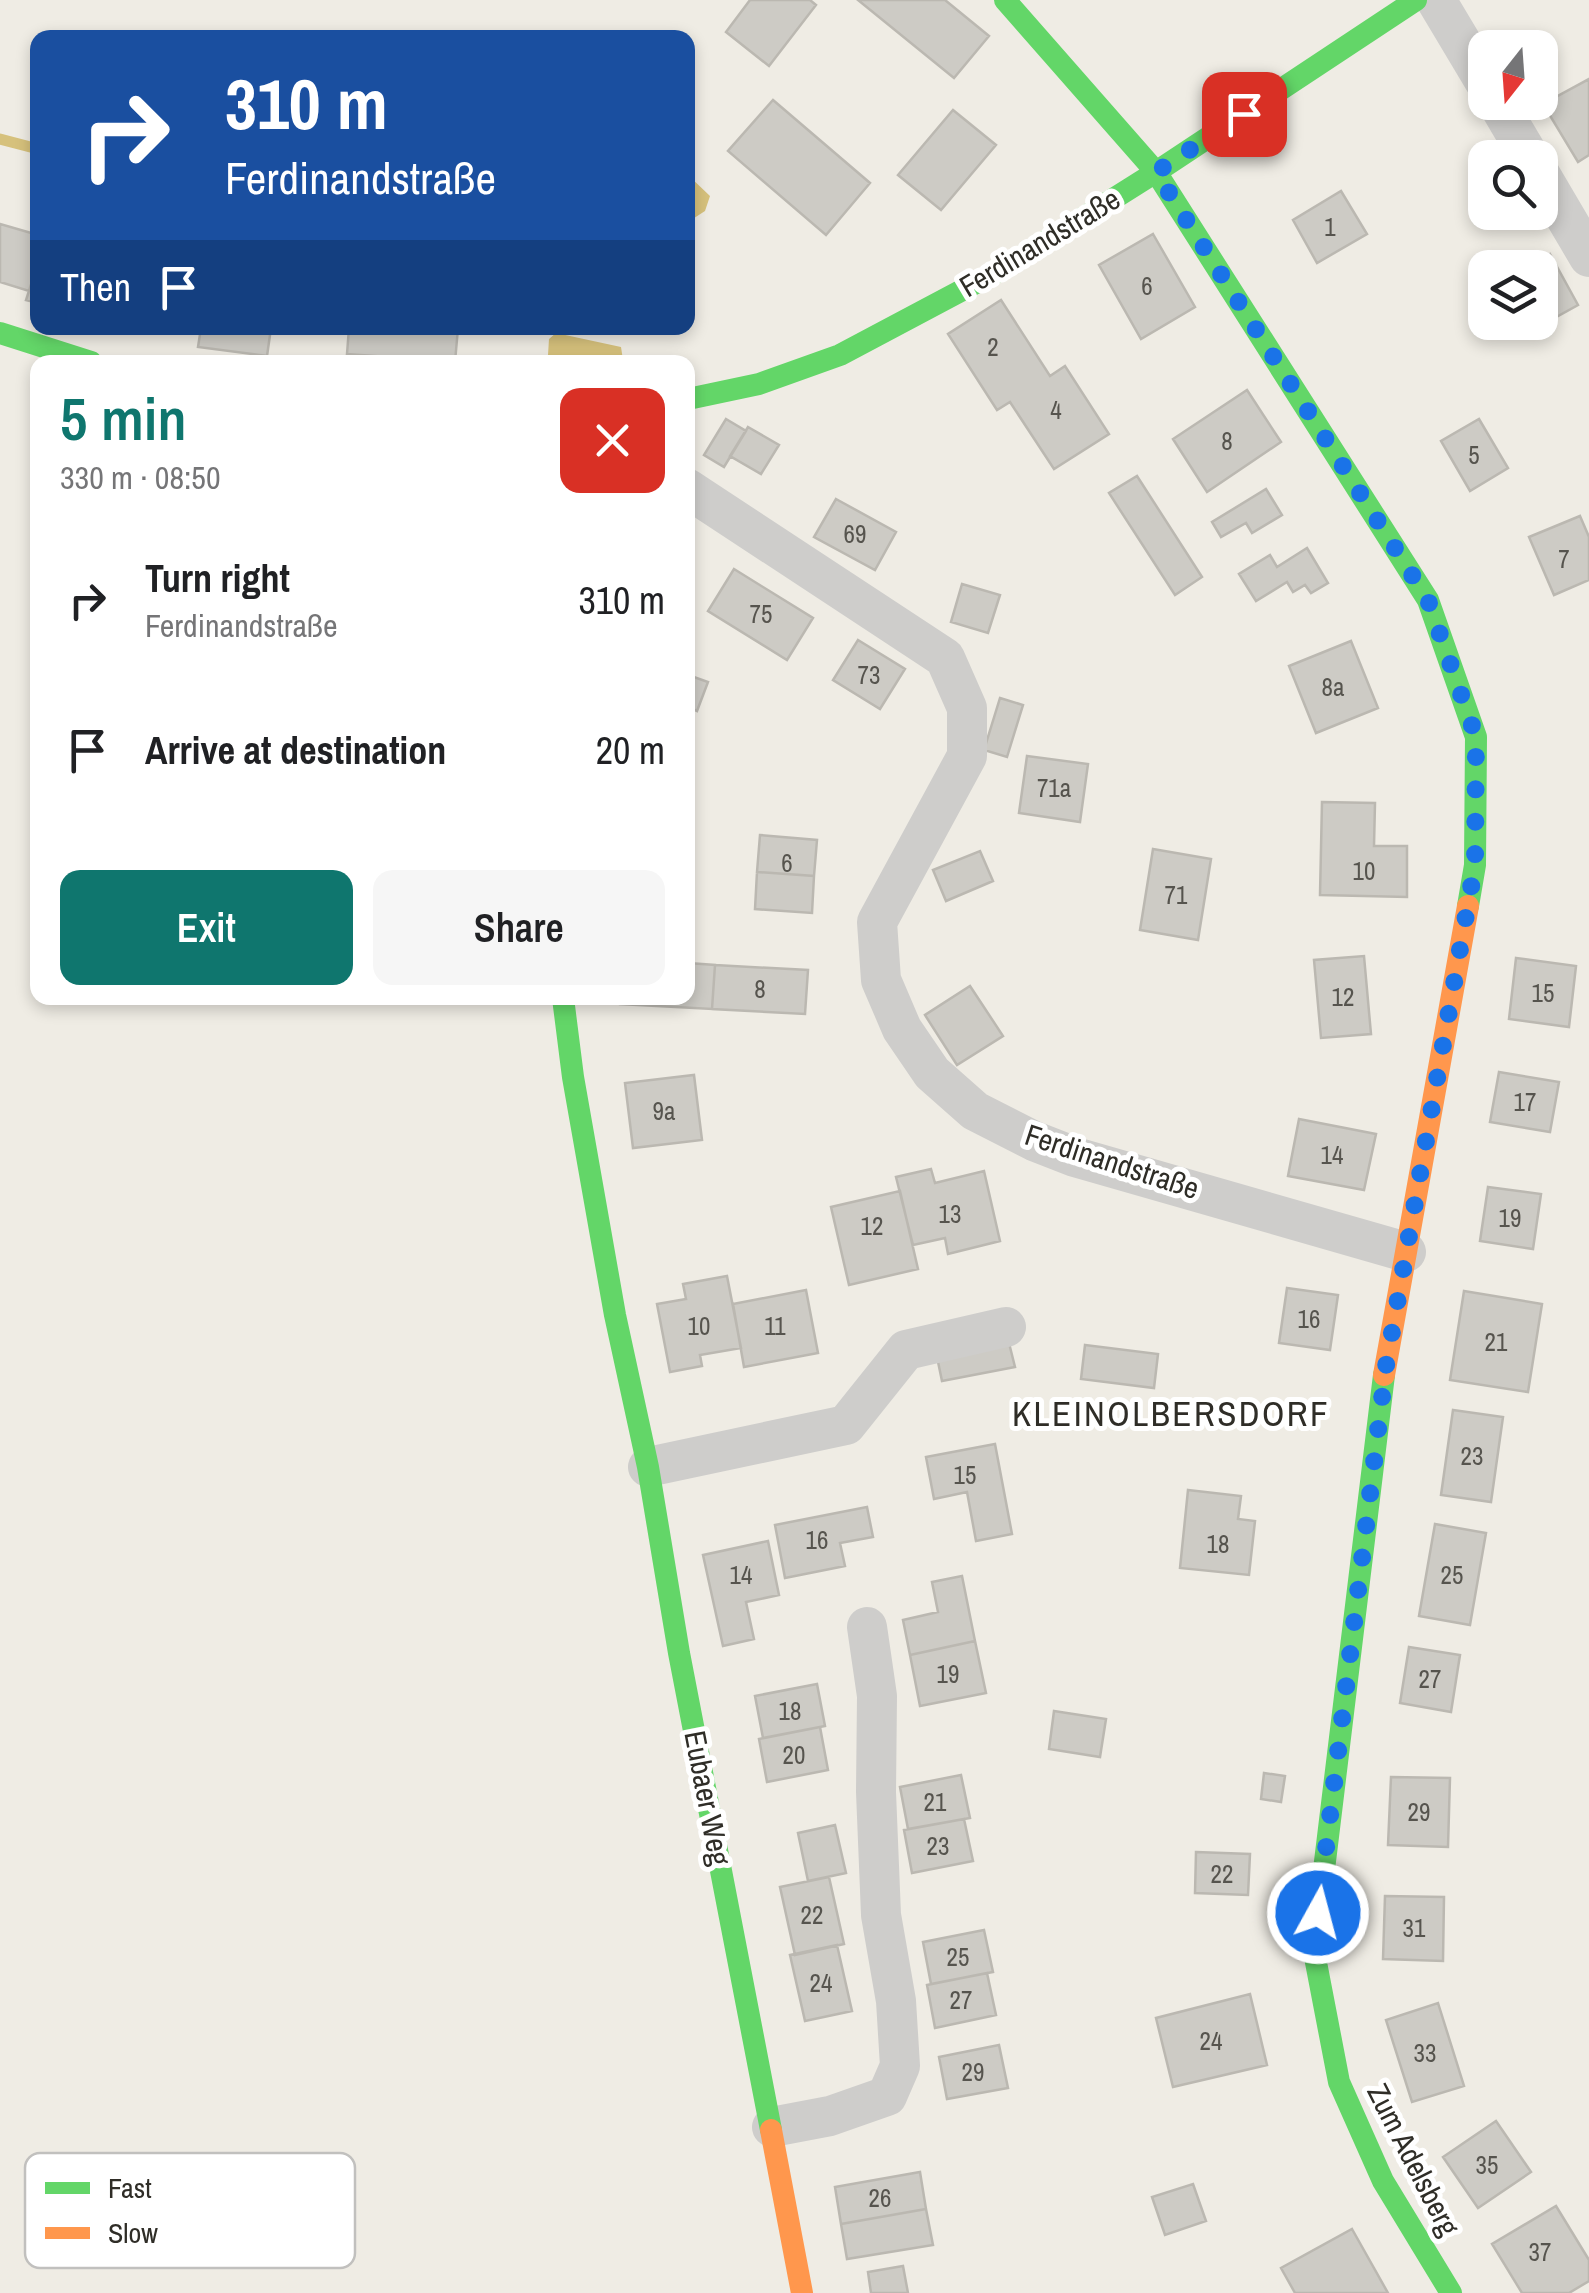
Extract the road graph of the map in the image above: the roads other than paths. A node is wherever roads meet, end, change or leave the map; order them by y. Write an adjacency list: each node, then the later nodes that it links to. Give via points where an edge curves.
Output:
1 (1005, 0): 5 (street, Zum Adelsberg)
2 (1416, 0): 5 (street, Ferdinandstraße)
3 (1436, 0): 4 (street)
4 (1468, 54)
5 (1156, 172): 10 (street, Ferdinandstraße, via 1002,269 840,355 759,384); 13 (street, Zum Adelsberg, via 1428,600 1476,737 1475,865)
6 (1558, 204): 7 (street)
7 (1589, 257)
8 (0, 333): 9 (street)
9 (68, 355)
10 (695, 398)
11 (695, 494): 13 (street, Ferdinandstraße, via 945,658 967,708 967,756 876,922 881,980 902,1029 932,1073 975,1111 1034,1142)
12 (564, 1005): 15 (street, Eubaer Weg, via 615,1315)
13 (1406, 1252): 19 (street, Zum Adelsberg, via 1314,1952 1339,2082 1383,2181)
14 (1006, 1327): 15 (street, via 906,1350 846,1425)
15 (648, 1467): 17 (street, Eubaer Weg)
16 (867, 1627): 17 (street, via 877,1696 881,1915 900,2066 887,2096)
17 (772, 2127): 18 (street, Eubaer Weg)
18 (802, 2293)
19 (1451, 2293)

